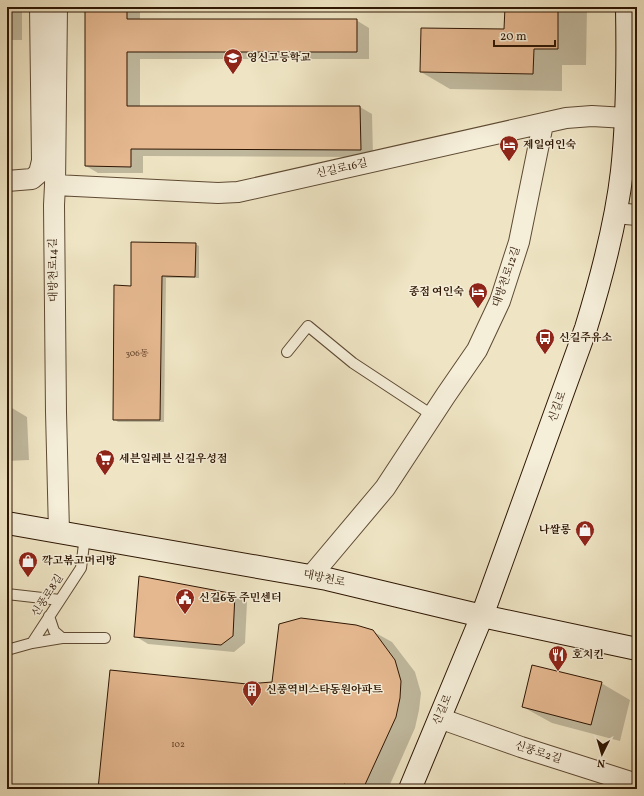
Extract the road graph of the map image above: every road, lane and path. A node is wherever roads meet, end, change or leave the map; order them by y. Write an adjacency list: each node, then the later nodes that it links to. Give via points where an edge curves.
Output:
1 (40, 7): 7 (street, via 42,161 39,173 32,179)
2 (57, 7): 8 (street, 대방천로14길)
3 (627, 7): 4 (main road, 신길로)
4 (632, 81): 5 (main road, 신길로)
5 (626, 118): 6 (street, 신길로16길, via 592,116 566,118); 9 (main road, 신길로, via 622,172)
6 (543, 124): 8 (street, 신길로16길, via 238,192); 12 (street, 대방천로12길, via 519,242 500,301 476,350)
7 (7, 180)
8 (55, 185): 14 (street, 대방천로14길)
9 (615, 213): 10 (street); 20 (main road, 신길로, via 601,281 586,328)
10 (637, 215)
11 (287, 352): 12 (lane, via 308,326 353,363)
12 (432, 415): 16 (street, 대방천로12길, via 385,488)
13 (7, 524): 14 (main road, 대방천로)
14 (59, 532): 15 (main road, 대방천로)
15 (85, 536): 16 (main road, 대방천로); 18 (lane, 신풍로8길, via 80,568)
16 (311, 576): 20 (main road, 대방천로)
17 (7, 594): 18 (lane)
18 (60, 600): 19 (lane, 신풍로8길)
19 (49, 616): 21 (lane, via 54,631); 23 (lane, 신풍로8길)
20 (482, 616): 24 (main road, 대방천로); 26 (main road, 신길로)
21 (62, 638): 22 (lane); 23 (lane)
22 (105, 638)
23 (32, 643): 25 (lane)
24 (637, 649)
25 (7, 650)
26 (439, 718): 27 (street, 신풍로2길); 28 (main road, 신길로)
27 (637, 784)
28 (410, 789)

